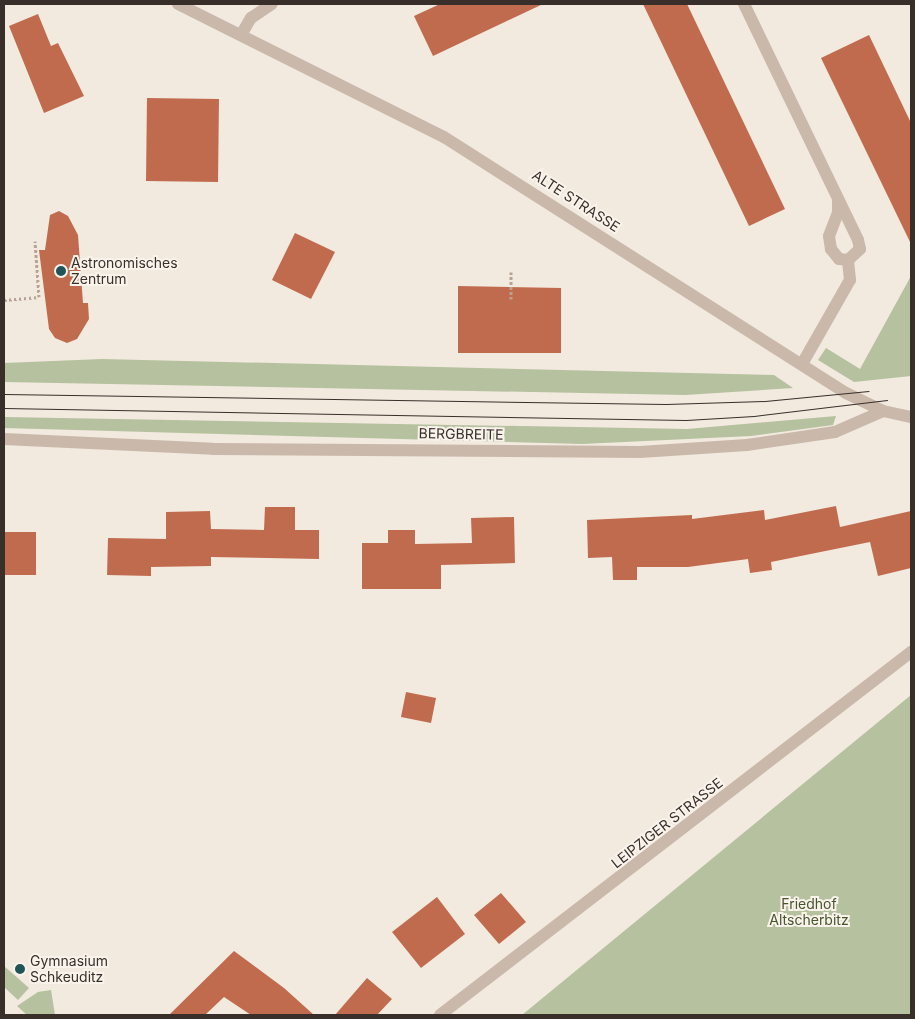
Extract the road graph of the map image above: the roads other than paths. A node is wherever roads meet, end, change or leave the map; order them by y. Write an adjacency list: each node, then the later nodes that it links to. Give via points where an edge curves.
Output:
1 (178, 4): 4 (street, ALTE STRASSE)
2 (272, 4): 4 (street, via 251,18)
3 (744, 4): 5 (street)
4 (241, 35): 7 (street, ALTE STRASSE, via 444,137)
5 (838, 200): 6 (street, via 860,249); 6 (street, via 838,213 830,236 831,249 839,260)
6 (848, 260): 7 (street, via 850,280)
7 (802, 364): 8 (street, ALTE STRASSE, via 846,393)
8 (883, 411): 9 (street); 10 (street, BERGBREITE, via 835,432 748,445 640,452 213,449)
9 (911, 417)
10 (4, 439)
11 (911, 652): 12 (street, LEIPZIGER STRASSE)
12 (440, 1015)

